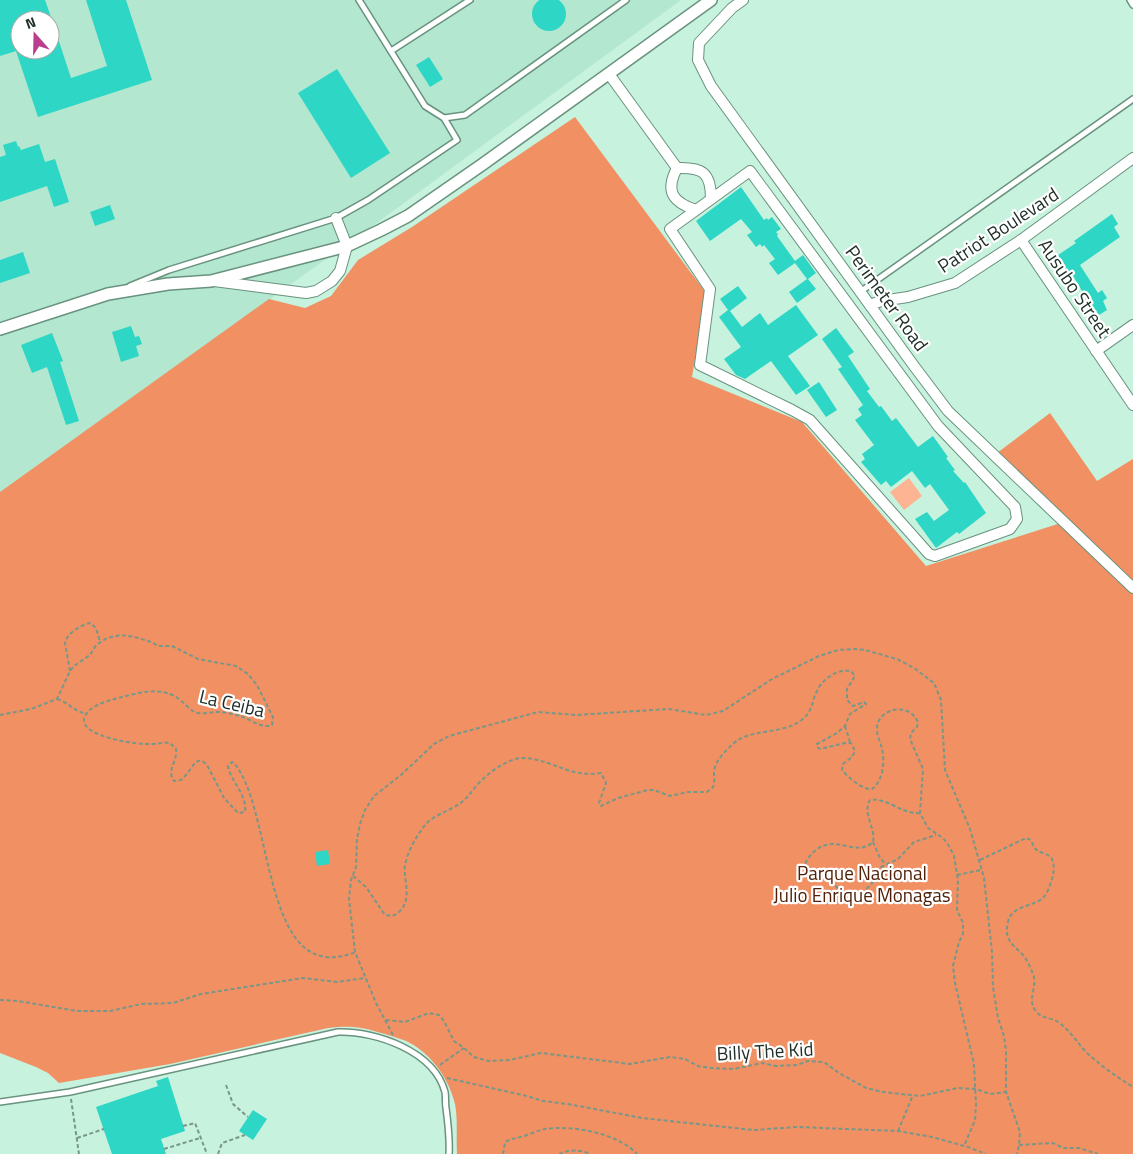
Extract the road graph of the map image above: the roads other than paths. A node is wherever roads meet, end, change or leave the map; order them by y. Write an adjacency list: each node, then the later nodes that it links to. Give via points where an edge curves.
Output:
1 (359, 0): 8 (lane)
2 (470, 0): 8 (lane)
3 (626, 0): 11 (lane, via 465,115)
4 (711, 0): 9 (street)
5 (743, 0): 20 (street, Perimeter Road, via 699,43 698,60 711,86)
6 (1130, 0): 7 (lane)
7 (1133, 5)
8 (391, 51): 11 (lane, via 425,106)
9 (609, 74): 13 (street); 18 (street, via 408,216)
10 (1133, 98): 20 (lane)
11 (444, 118): 16 (lane, via 457,140)
12 (1133, 158): 17 (street, Patriot Boulevard)
13 (677, 168): 14 (street, via 701,171 710,184); 15 (street, via 671,185 673,196 681,205)
14 (711, 198): 15 (street); 15 (street, via 750,171 938,426 1014,507 1017,519 1010,529 935,556 929,554 810,420 700,365 710,290 670,228)
15 (696, 210)
16 (336, 218): 18 (street); 21 (lane, via 169,270)
17 (1021, 240): 22 (street, Patriot Boulevard, via 955,284); 25 (street, Ausubo Street)
18 (348, 246): 19 (street); 19 (street, via 340,271 332,281 316,291 306,293)
19 (211, 281): 21 (street)
20 (860, 292): 22 (street, Perimeter Road)
21 (108, 294): 24 (street)
22 (870, 305): 27 (street, Perimeter Road, via 948,410)
23 (1133, 325): 25 (street)
24 (0, 329)
25 (1096, 351): 26 (street, Ausubo Street)
26 (1133, 406)
27 (1133, 588)
28 (0, 1102): 29 (lane, via 70,1092 338,1032 351,1032 407,1048 437,1076 445,1093)
29 (450, 1154)

